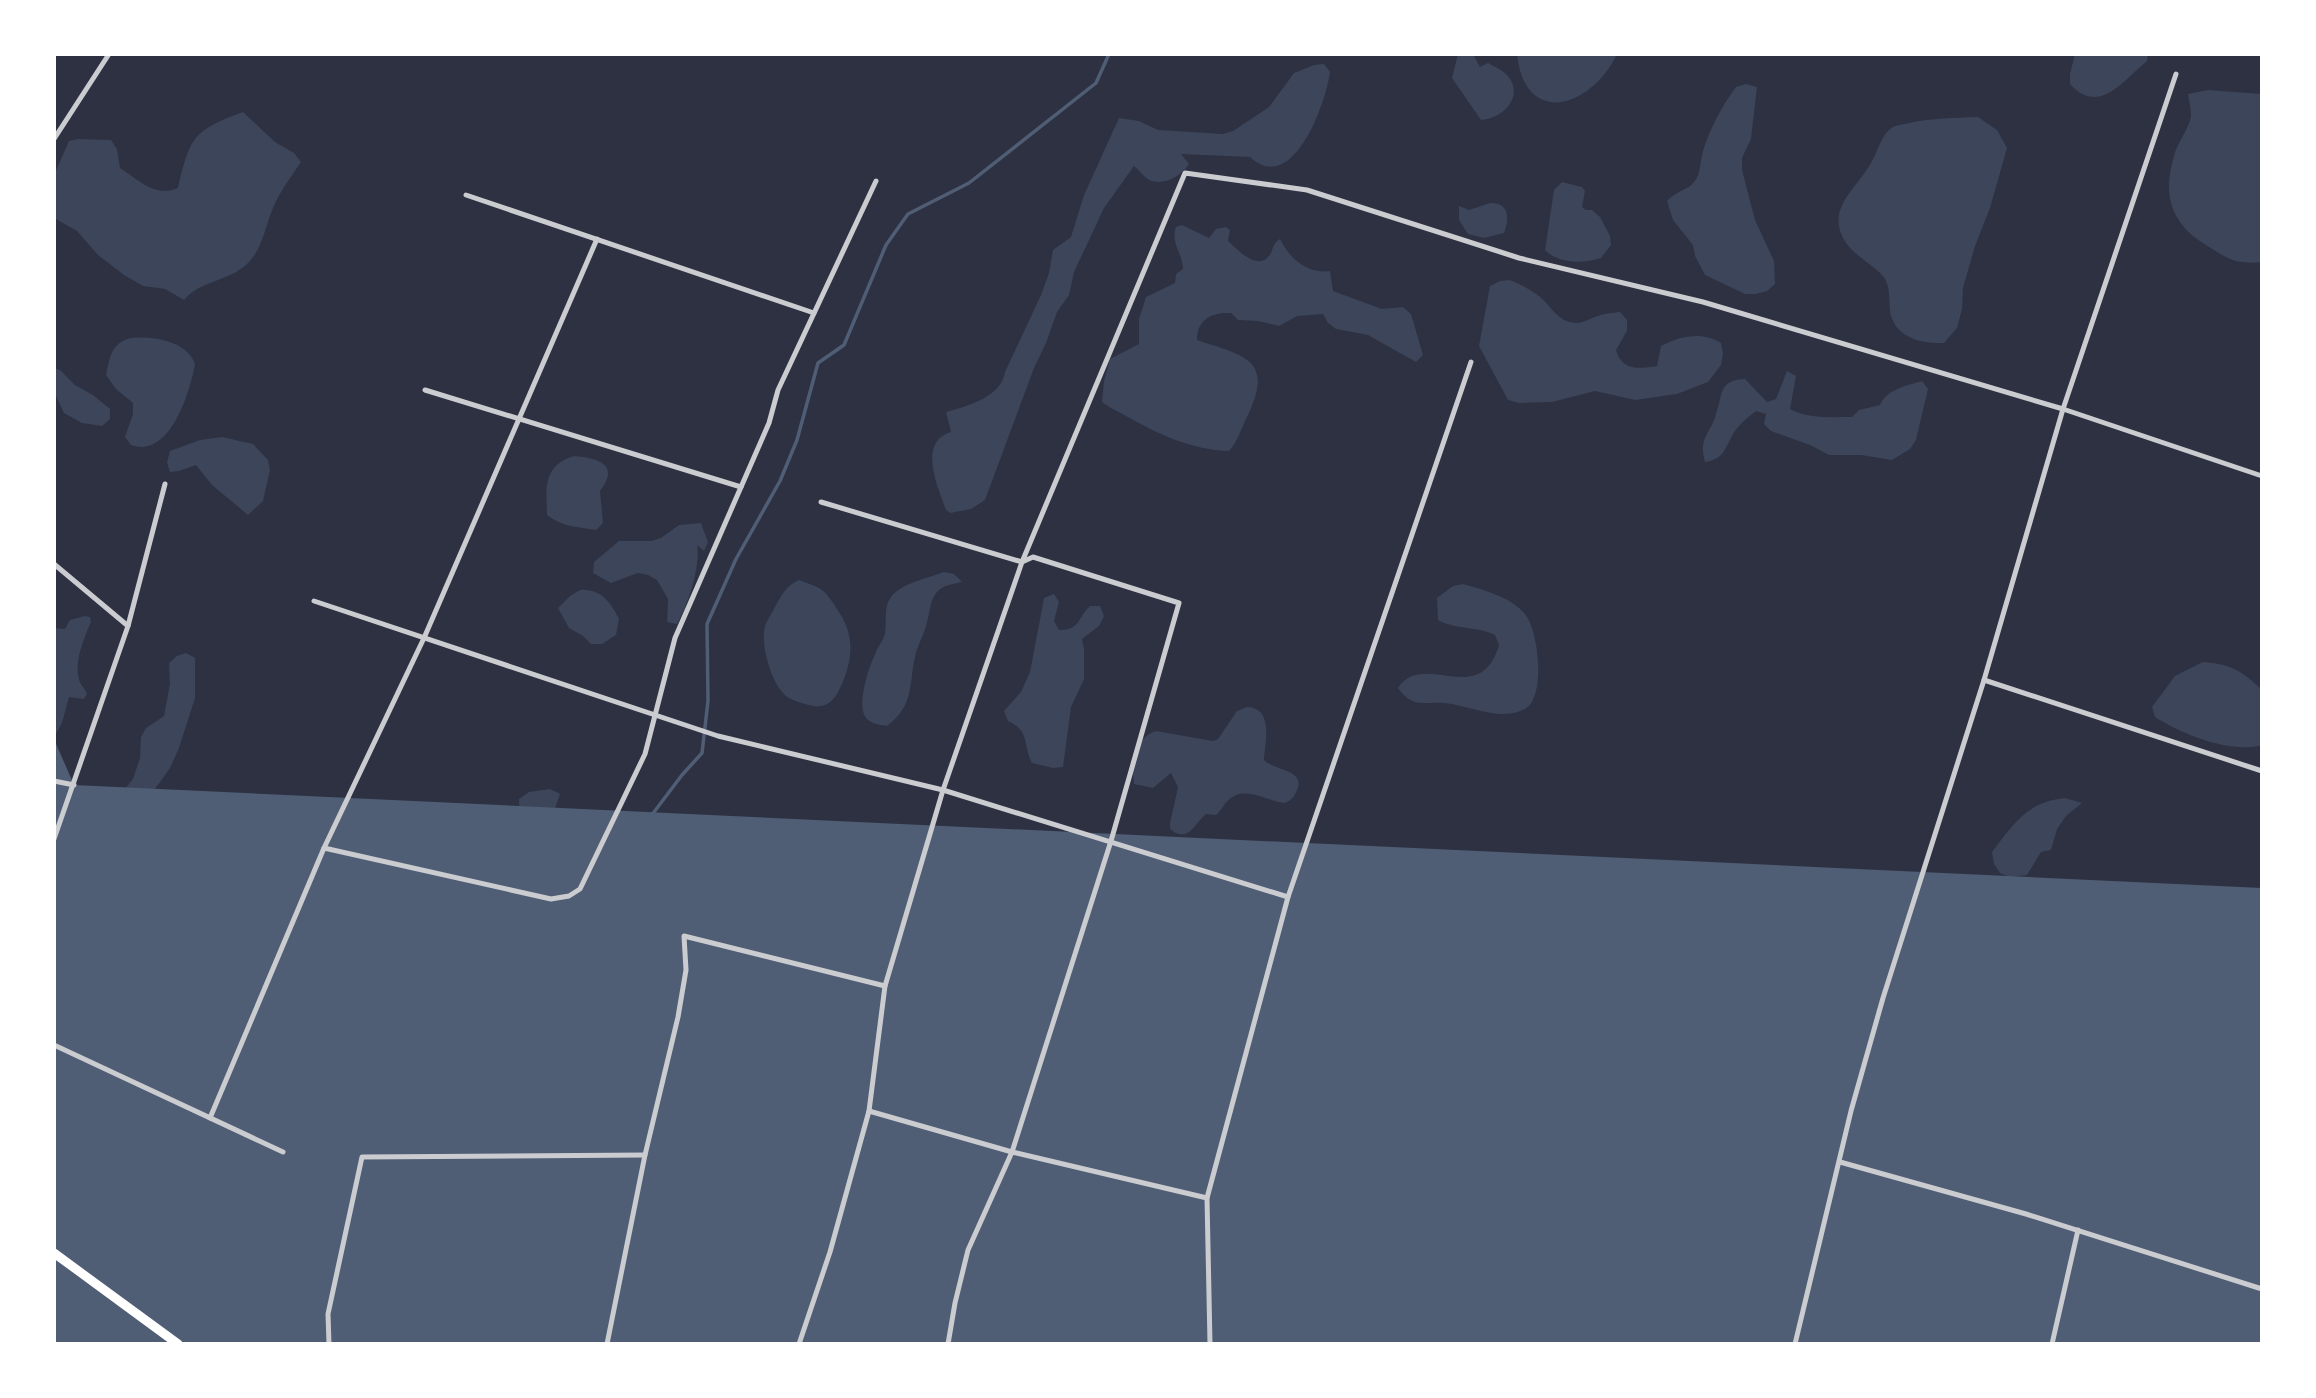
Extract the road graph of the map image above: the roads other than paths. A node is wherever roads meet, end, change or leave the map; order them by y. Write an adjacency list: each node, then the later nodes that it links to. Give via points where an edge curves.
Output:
1 (109, 54): 3 (street)
2 (2176, 74): 10 (street)
3 (54, 139)
4 (876, 181): 7 (street)
5 (466, 195): 6 (street)
6 (597, 239): 7 (street); 11 (street)
7 (814, 313): 14 (street)
8 (1471, 362): 30 (street)
9 (425, 390): 11 (street)
10 (2063, 409): 12 (street); 16 (street, via 1703,302 1518,258 1307,190 1185,173); 21 (street)
11 (520, 420): 14 (street); 20 (street)
12 (2262, 476)
13 (166, 484): 19 (street)
14 (741, 487): 22 (street, via 676,639)
15 (821, 502): 16 (street)
16 (1022, 562): 26 (street); 28 (street, via 1033,557 1179,603)
17 (54, 564): 19 (street)
18 (314, 601): 20 (street)
19 (128, 626): 25 (street)
20 (424, 638): 22 (street); 29 (street)
21 (1984, 680): 23 (street); 38 (street, via 1884,998)
22 (655, 715): 26 (street, via 713,734); 29 (street, via 645,754 580,889 569,897 551,898)
23 (2262, 771)
24 (54, 780): 25 (street)
25 (74, 785): 27 (street)
26 (943, 790): 28 (street); 31 (street)
27 (54, 839)
28 (1111, 841): 30 (street); 36 (street)
29 (324, 848): 34 (street)
30 (1288, 897): 39 (street)
31 (885, 986): 33 (street); 37 (street, via 684,936 686,970 678,1017)
32 (54, 1045): 34 (street)
33 (869, 1111): 36 (street); 46 (street)
34 (210, 1118): 35 (street)
35 (283, 1152)
36 (1012, 1152): 39 (street); 47 (street, via 968,1250)
37 (645, 1155): 44 (street, via 362,1157 330,1302); 45 (street)
38 (1840, 1162): 40 (street); 49 (street)
39 (1207, 1198): 48 (street)
40 (2078, 1230): 42 (street); 50 (street)
41 (54, 1253): 43 (highway)
42 (2262, 1289)
43 (178, 1344)
44 (329, 1344)
45 (607, 1344)
46 (799, 1344)
47 (948, 1344)
48 (1210, 1344)
49 (1795, 1344)
50 (2052, 1344)

